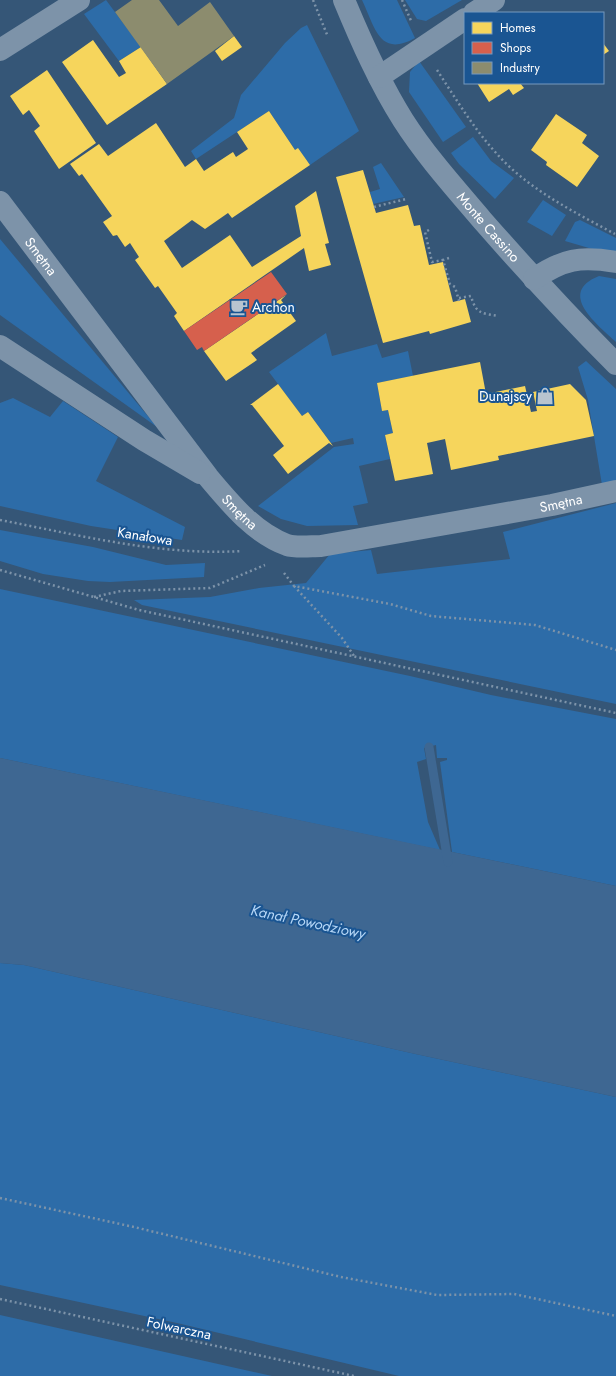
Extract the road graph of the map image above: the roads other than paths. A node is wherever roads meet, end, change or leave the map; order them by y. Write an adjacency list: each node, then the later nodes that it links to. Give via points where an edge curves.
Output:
1 (79, 0): 6 (street)
2 (344, 0): 7 (street, Monte Cassino)
3 (494, 0): 4 (street)
4 (476, 12)
5 (464, 20): 7 (street)
6 (0, 50)
7 (379, 77): 10 (street, Monte Cassino, via 424,152)
8 (0, 202): 13 (street, Smętna)
9 (616, 262): 10 (street, via 577,258 553,266)
10 (534, 279): 12 (street, Monte Cassino)
11 (0, 346): 13 (street, via 144,440)
12 (616, 364)
13 (208, 477): 14 (street, Smętna, via 230,503 259,529 288,545 321,546 552,505)
14 (616, 491)

